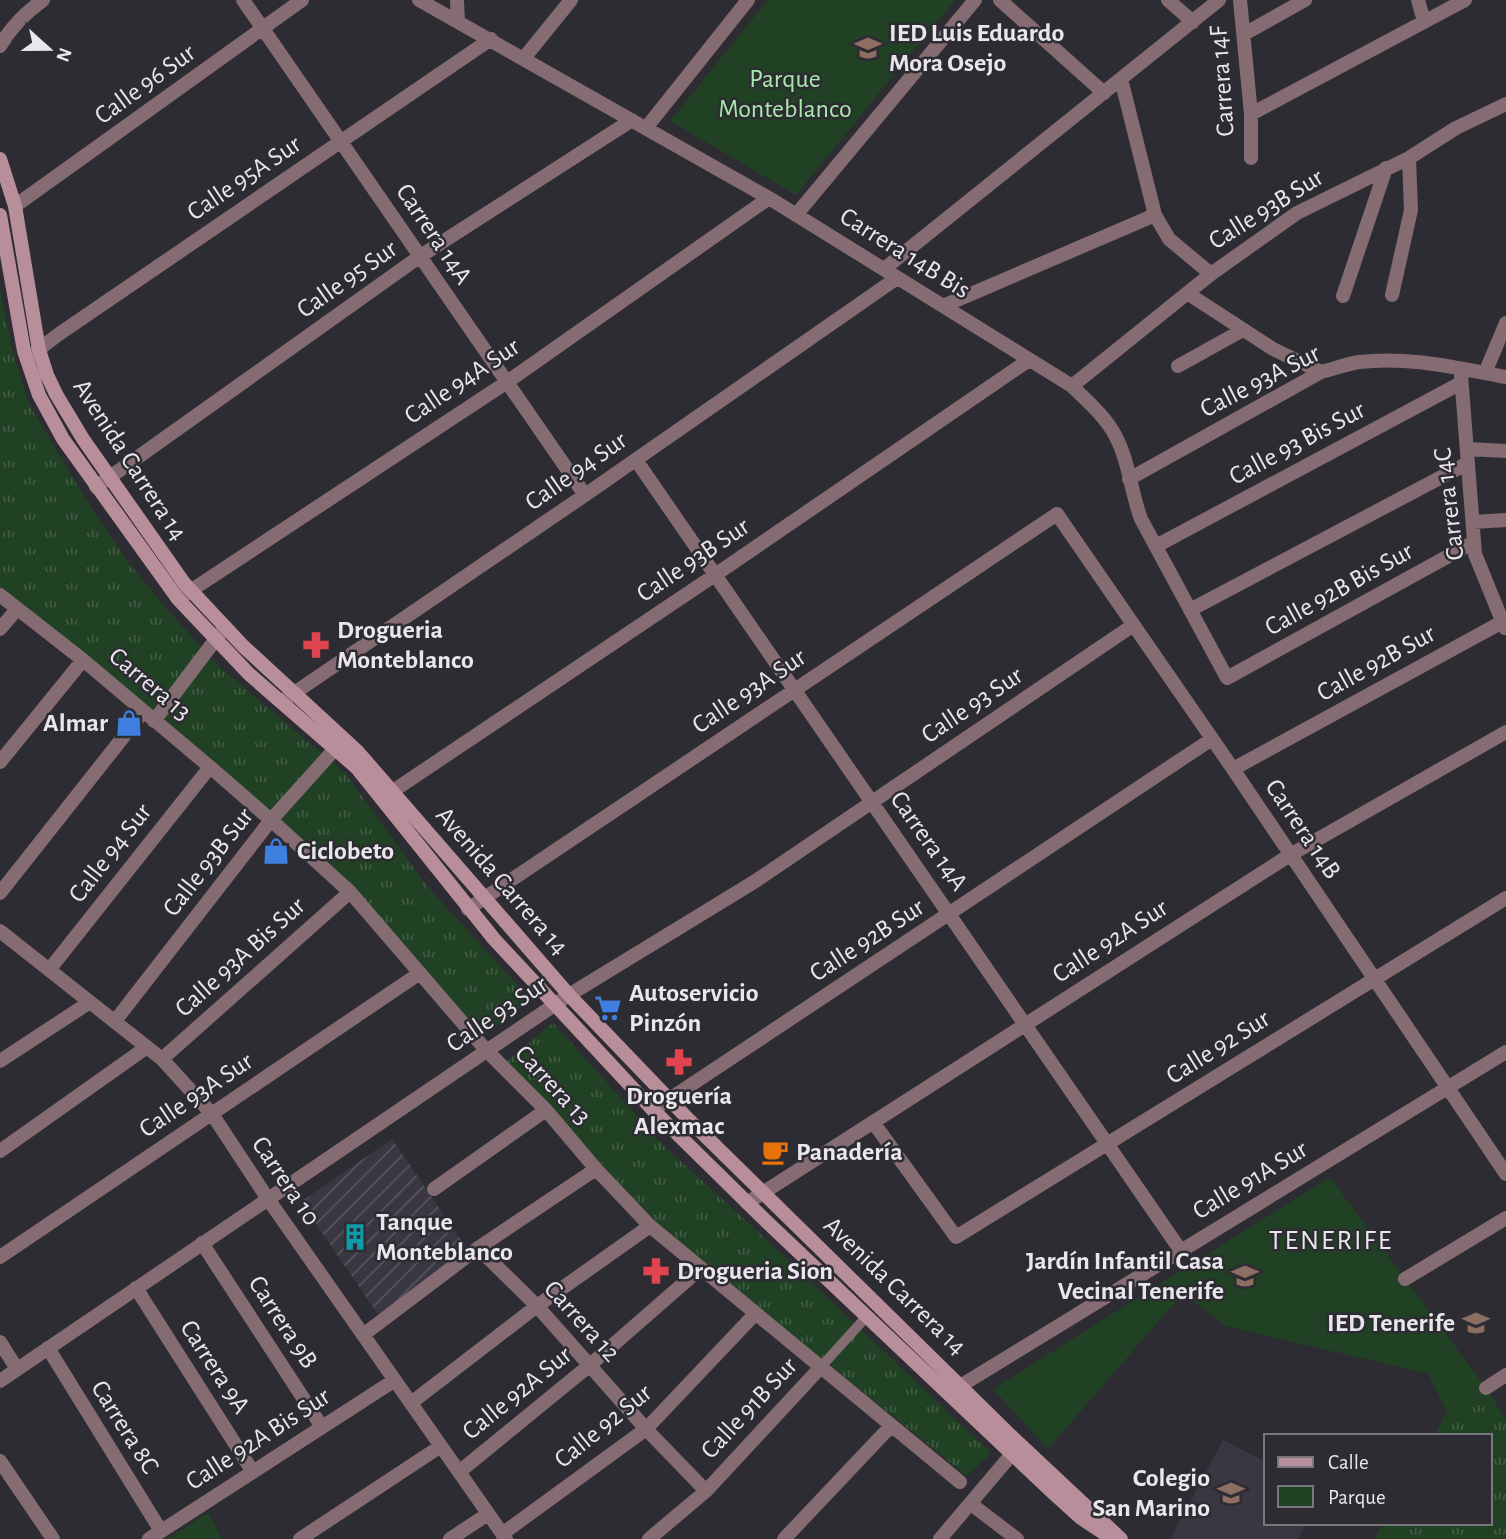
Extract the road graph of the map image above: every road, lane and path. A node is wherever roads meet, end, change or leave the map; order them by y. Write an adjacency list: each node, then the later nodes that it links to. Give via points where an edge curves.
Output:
1 (43, 0): 22 (street, via 26,12)
2 (243, 0): 19 (street, Carrera 14A)
3 (302, 0): 19 (street, Calle 96 Sur)
4 (419, 0): 17 (street, Carrera 14B Bis)
5 (457, 0): 17 (street)
6 (572, 0): 23 (street)
7 (748, 0): 29 (street)
8 (975, 0): 38 (street)
9 (1000, 0): 25 (street)
10 (1168, 0): 18 (street)
11 (1219, 0): 18 (street)
12 (1240, 0): 20 (street, Carrera 14F)
13 (1305, 0): 20 (street)
14 (1418, 0): 16 (street)
15 (1465, 0): 16 (street)
16 (1424, 21): 27 (street)
17 (458, 22): 21 (street, Carrera 14B Bis)
18 (1193, 22): 24 (street)
19 (263, 29): 30 (street, Carrera 14A); 36 (street, Calle 96 Sur)
20 (1244, 34): 27 (street, Carrera 14F)
21 (491, 39): 23 (street, Carrera 14B Bis); 30 (street, Calle 95A Sur)
22 (0, 46)
23 (524, 58): 28 (street, Carrera 14B Bis)
24 (1121, 79): 25 (street); 39 (street)
25 (1104, 93): 41 (street)
26 (1506, 104): 32 (street, Calle 93B Sur)
27 (1251, 114): 31 (street, Carrera 14F)
28 (632, 120): 29 (street, Carrera 14B Bis); 40 (street, Calle 95 Sur)
29 (646, 128): 35 (street, Carrera 14B Bis)
30 (341, 142): 40 (street, Carrera 14A); 50 (street, Calle 95A Sur)
31 (1251, 158)
32 (1409, 158): 34 (street, Calle 93B Sur); 45 (street, via 1412,210)
33 (0, 159): 36 (main road, Avenida Carrera 14)
34 (1386, 168): 42 (street, Calle 93B Sur, via 1297,213); 46 (street)
35 (769, 198): 38 (street, Carrera 14B Bis); 58 (street, Calle 94A Sur)
36 (15, 205): 50 (main road, Avenida Carrera 14)
37 (0, 215): 51 (main road, Avenida Carrera 14)
38 (796, 215): 41 (street, Carrera 14B Bis)
39 (1155, 215): 42 (street, via 1169,239); 47 (street)
40 (419, 257): 58 (street, Carrera 14A); 63 (street, Calle 95 Sur)
41 (884, 270): 43 (street, Carrera 14B Bis)
42 (1211, 274): 44 (street, Calle 93B Sur)
43 (897, 278): 47 (street, Carrera 14B Bis); 62 (street, Calle 94 Sur)
44 (1187, 293): 49 (street); 59 (street, Calle 93B Sur)
45 (1391, 295)
46 (1343, 296)
47 (943, 306): 52 (street, Carrera 14B Bis)
48 (1506, 323): 55 (street)
49 (1243, 330): 53 (street); 54 (street)
50 (39, 350): 51 (street, Calle 95A Sur); 63 (main road, Avenida Carrera 14, via 56,394)
51 (26, 359): 65 (main road, Avenida Carrera 14, via 50,418)
52 (1029, 360): 59 (street, Carrera 14B Bis); 72 (street, Calle 93B Sur)
53 (1178, 366)
54 (1321, 372): 56 (street, Calle 93A Sur, via 1391,360 1439,363); 64 (street, Calle 93A Sur)
55 (1485, 373): 56 (street, Calle 93A Sur); 57 (street, Calle 93A Sur)
56 (1461, 375): 61 (street, Carrera 14C); 71 (street, Calle 93 Bis Sur)
57 (1506, 377)
58 (507, 382): 66 (street, Carrera 14A); 73 (street, Calle 94A Sur)
59 (1072, 386): 64 (street, Carrera 14B Bis, via 1115,435)
60 (1506, 451): 61 (street)
61 (1467, 456): 69 (street, Carrera 14C); 77 (street)
62 (636, 460): 66 (street, Calle 94 Sur); 72 (street, Carrera 14A)
63 (109, 478): 65 (street, Calle 95 Sur); 73 (main road, Avenida Carrera 14)
64 (1129, 480): 71 (street, Carrera 14B Bis, via 1141,519)
65 (96, 487): 75 (main road, Avenida Carrera 14)
66 (585, 495): 86 (street, Calle 94 Sur)
67 (1057, 514): 79 (street, Carrera 14B); 85 (street, Calle 93A Sur)
68 (1506, 520): 69 (street)
69 (1472, 522): 70 (street, Carrera 14C)
70 (1474, 542): 78 (street, Carrera 14C); 84 (street, Calle 92B Bis Sur)
71 (1156, 546): 77 (street, Carrera 14B Bis)
72 (715, 575): 85 (street, Carrera 14A); 95 (street, Calle 93B Sur)
73 (191, 591): 75 (street, Calle 94A Sur); 80 (main road, Avenida Carrera 14)
74 (0, 596): 76 (street, Carrera 13)
75 (178, 599): 82 (main road, Avenida Carrera 14)
76 (17, 609): 81 (street); 83 (street, Carrera 13)
77 (1190, 610): 84 (street, Carrera 14B Bis)
78 (1505, 623): 94 (street, Calle 92B Sur)
79 (1132, 626): 90 (street, Carrera 14B); 96 (street, Calle 93 Sur)
80 (225, 628): 82 (street); 86 (main road, Avenida Carrera 14)
81 (0, 629)
82 (215, 640): 87 (main road, Avenida Carrera 14); 88 (street)
83 (83, 660): 88 (street, Carrera 13); 92 (street)
84 (1227, 678)
85 (795, 690): 96 (street, Carrera 14A); 102 (street, Calle 93A Sur)
86 (294, 693): 87 (street, Calle 94 Sur); 91 (main road, Avenida Carrera 14)
87 (281, 702): 91 (main road, Avenida Carrera 14)
88 (148, 716): 93 (street, Carrera 13); 99 (street)
89 (1506, 732): 98 (street, Calle 92A Sur)
90 (1212, 739): 94 (street, Carrera 14B); 104 (street, Calle 92B Sur)
91 (340, 743): 95 (main road, Avenida Carrera 14); 97 (street, Calle 93B Sur)
92 (0, 762)
93 (210, 767): 97 (street, Carrera 13); 107 (street, Calle 94 Sur)
94 (1233, 769): 98 (street, Carrera 14B)
95 (388, 795): 102 (main road, Avenida Carrera 14); 103 (main road, Avenida Carrera 14)
96 (872, 802): 104 (street, Carrera 14A); 110 (street, Calle 93 Sur, via 754,882)
97 (271, 820): 100 (street, Carrera 13); 113 (street, Calle 93B Sur)
98 (1290, 855): 109 (street, Carrera 14B); 114 (street, Calle 92A Sur)
99 (0, 892)
100 (350, 892): 108 (street, Carrera 13); 118 (street, Calle 93A Bis Sur)
101 (1506, 898): 109 (street, Calle 92 Sur)
102 (484, 899): 103 (street, Calle 93A Sur); 110 (main road, Avenida Carrera 14)
103 (468, 909): 112 (main road, Avenida Carrera 14)
104 (950, 915): 114 (street, Carrera 14A); 121 (street, Calle 92B Sur)
105 (0, 931): 106 (street, Carrera 10)
106 (6, 944): 107 (street, Carrera 10)
107 (49, 970): 111 (street, Carrera 10)
108 (420, 973): 116 (street, Carrera 13); 124 (street, Calle 93A Sur)
109 (1375, 979): 120 (street, Carrera 14B); 126 (street, Calle 92 Sur)
110 (569, 995): 112 (street, Calle 93 Sur); 121 (main road, Avenida Carrera 14)
111 (90, 1002): 113 (street, Carrera 10); 119 (street)
112 (555, 1004): 116 (street, Calle 93 Sur); 123 (main road, Avenida Carrera 14)
113 (115, 1021): 115 (street, Carrera 10)
114 (1025, 1024): 125 (street, Calle 92A Sur); 126 (street, Carrera 14A)
115 (147, 1047): 118 (street, Carrera 10); 127 (street)
116 (486, 1050): 122 (street, Carrera 13); 132 (street, Calle 93 Sur)
117 (1506, 1052): 120 (street, Calle 91A Sur)
118 (162, 1059): 124 (street, Carrera 10)
119 (0, 1062)
120 (1448, 1088): 129 (street, Carrera 14B); 138 (street, Calle 91A Sur)
121 (669, 1100): 123 (street, Calle 92B Sur); 131 (main road, Avenida Carrera 14)
122 (546, 1110): 128 (street, Carrera 13); 130 (street)
123 (653, 1110): 133 (main road, Avenida Carrera 14)
124 (212, 1114): 132 (street, Carrera 10); 139 (street, Calle 93A Sur)
125 (873, 1122): 126 (street, Calle 92 Sur, via 956,1237); 131 (street, Calle 92A Sur)
126 (1108, 1144): 138 (street, Carrera 14A)
127 (0, 1151)
128 (596, 1169): 135 (street, Carrera 13); 137 (street)
129 (1506, 1174)
130 (434, 1189)
131 (763, 1192): 133 (street, Calle 92A Sur); 143 (main road, Avenida Carrera 14)
132 (268, 1199): 136 (street, Calle 93 Sur); 147 (street, Carrera 10)
133 (747, 1203): 146 (main road, Avenida Carrera 14)
134 (1506, 1218): 141 (street)
135 (650, 1226): 140 (street, Carrera 13); 144 (street)
136 (202, 1243): 142 (street, Calle 93 Sur); 160 (street, Carrera 9B)
137 (478, 1248): 144 (street, Carrera 12); 147 (street)
138 (1181, 1251): 157 (street, Calle 91A Sur)
139 (0, 1257)
140 (700, 1269): 145 (street, Carrera 13); 150 (street, Calle 92A Sur)
141 (1405, 1279)
142 (136, 1288): 149 (street, Calle 93 Sur); 165 (street, Carrera 9A)
143 (878, 1304): 146 (street, Calle 91B Sur); 157 (main road, Avenida Carrera 14)
144 (537, 1306): 150 (street, Carrera 12); 158 (street)
145 (755, 1314): 151 (street, Carrera 13); 161 (street, Calle 92 Sur)
146 (867, 1316): 151 (street, Calle 91B Sur); 157 (main road, Avenida Carrera 14)
147 (363, 1335): 154 (street, Carrera 10)
148 (0, 1342): 152 (street)
149 (48, 1348): 152 (street, Calle 93 Sur); 171 (street, Carrera 8C)
150 (590, 1365): 161 (street, Carrera 12); 166 (street, Calle 92A Sur)
151 (820, 1368): 159 (street, Carrera 13); 168 (street, Calle 91B Sur)
152 (17, 1369): 155 (street, Calle 93 Sur)
153 (1506, 1375): 156 (street)
154 (395, 1380): 158 (street, Carrera 10); 160 (street, Calle 92A Bis Sur)
155 (0, 1381)
156 (1486, 1388)
157 (955, 1389): 163 (main road, Avenida Carrera 14); 181 (main road, Avenida Carrera 14)
158 (411, 1403): 162 (street, Carrera 10)
159 (891, 1426): 167 (street, Carrera 13); 177 (street)
160 (322, 1427): 165 (street, Calle 92A Bis Sur)
161 (646, 1429): 168 (street, Carrera 12); 172 (street, Calle 92 Sur)
162 (441, 1446): 166 (street, Carrera 10); 174 (street, Calle 92A Sur)
163 (1013, 1454): 169 (street); 180 (main road, Avenida Carrera 14, via 1081,1518)
164 (0, 1461): 173 (street)
165 (253, 1472): 171 (street, Calle 92A Bis Sur)
166 (459, 1472): 170 (street, Carrera 10)
167 (960, 1482)
168 (706, 1490): 176 (street, Calle 91B Sur)
169 (971, 1504): 178 (street); 179 (street)
170 (488, 1514): 172 (street, Carrera 10); 175 (street)
171 (155, 1535)
172 (504, 1536)
173 (53, 1539)
174 (300, 1539)
175 (450, 1539)
176 (649, 1539)
177 (784, 1539)
178 (940, 1539)
179 (1017, 1539)
180 (1112, 1539)
181 (1121, 1539)

